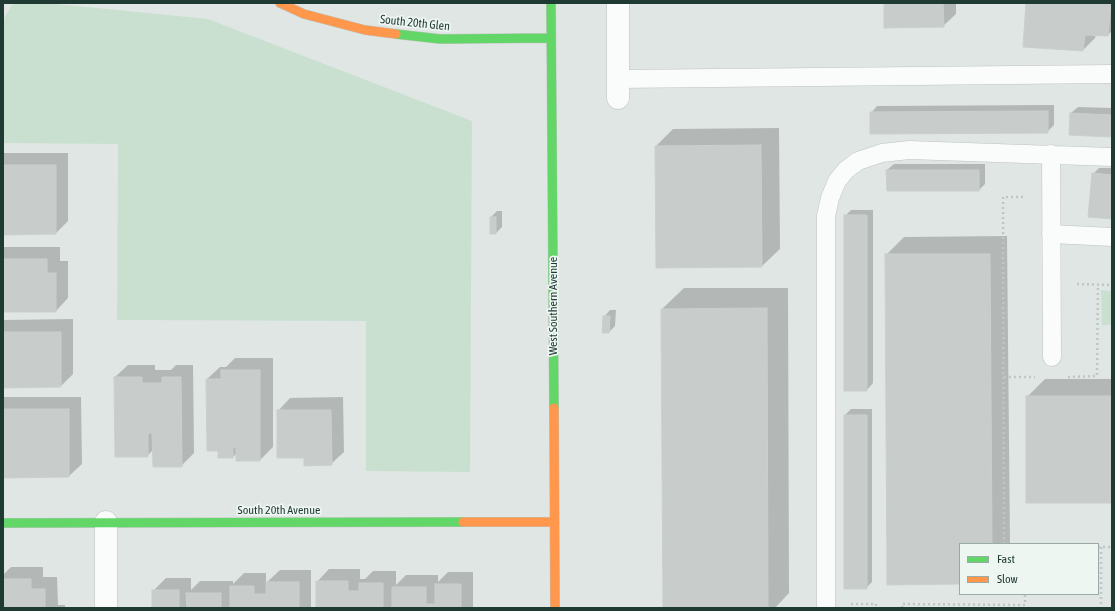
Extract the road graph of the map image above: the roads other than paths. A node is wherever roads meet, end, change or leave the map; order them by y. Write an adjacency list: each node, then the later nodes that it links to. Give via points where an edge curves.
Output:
1 (280, 3): 4 (street, South 20th Glen, via 304,14 365,30 440,38)
2 (551, 3): 4 (street, West Southern Avenue)
3 (618, 3): 6 (street)
4 (552, 38): 13 (street, West Southern Avenue)
5 (1112, 74): 6 (lane)
6 (618, 88)
7 (1051, 154): 8 (lane); 9 (lane); 17 (lane, via 910,150 882,153 858,161 837,181 826,216)
8 (1112, 157)
9 (1051, 234): 10 (lane); 11 (lane)
10 (1112, 237)
11 (1052, 357)
12 (106, 522): 13 (street, South 20th Avenue); 14 (street, South 20th Avenue); 15 (street)
13 (554, 522): 16 (street, West Southern Avenue)
14 (3, 523)
15 (106, 608)
16 (555, 608)
17 (826, 608)

